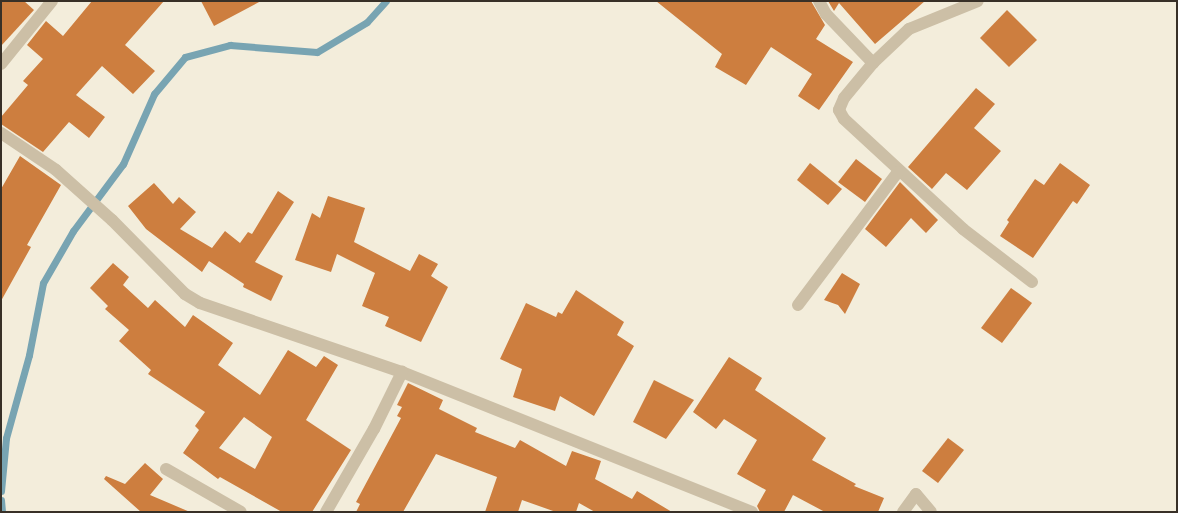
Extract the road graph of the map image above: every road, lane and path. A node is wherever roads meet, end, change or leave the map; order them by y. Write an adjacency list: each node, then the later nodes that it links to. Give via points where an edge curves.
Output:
1 (52, 1): 5 (street)
2 (819, 1): 4 (street, via 826,14)
3 (978, 1): 4 (street, via 908,29)
4 (874, 63): 7 (street, via 851,89 839,110 844,119)
5 (1, 64)
6 (1, 133): 10 (street, via 56,170 112,220 184,294 200,303)
7 (898, 172): 8 (street, via 963,229); 9 (street)
8 (1032, 282)
9 (798, 305)
10 (402, 372): 13 (street, via 374,429); 14 (street)
11 (166, 469): 12 (street)
12 (241, 512)
13 (326, 512)
14 (752, 512)
15 (903, 512): 16 (street, via 916,494)
16 (931, 512)

